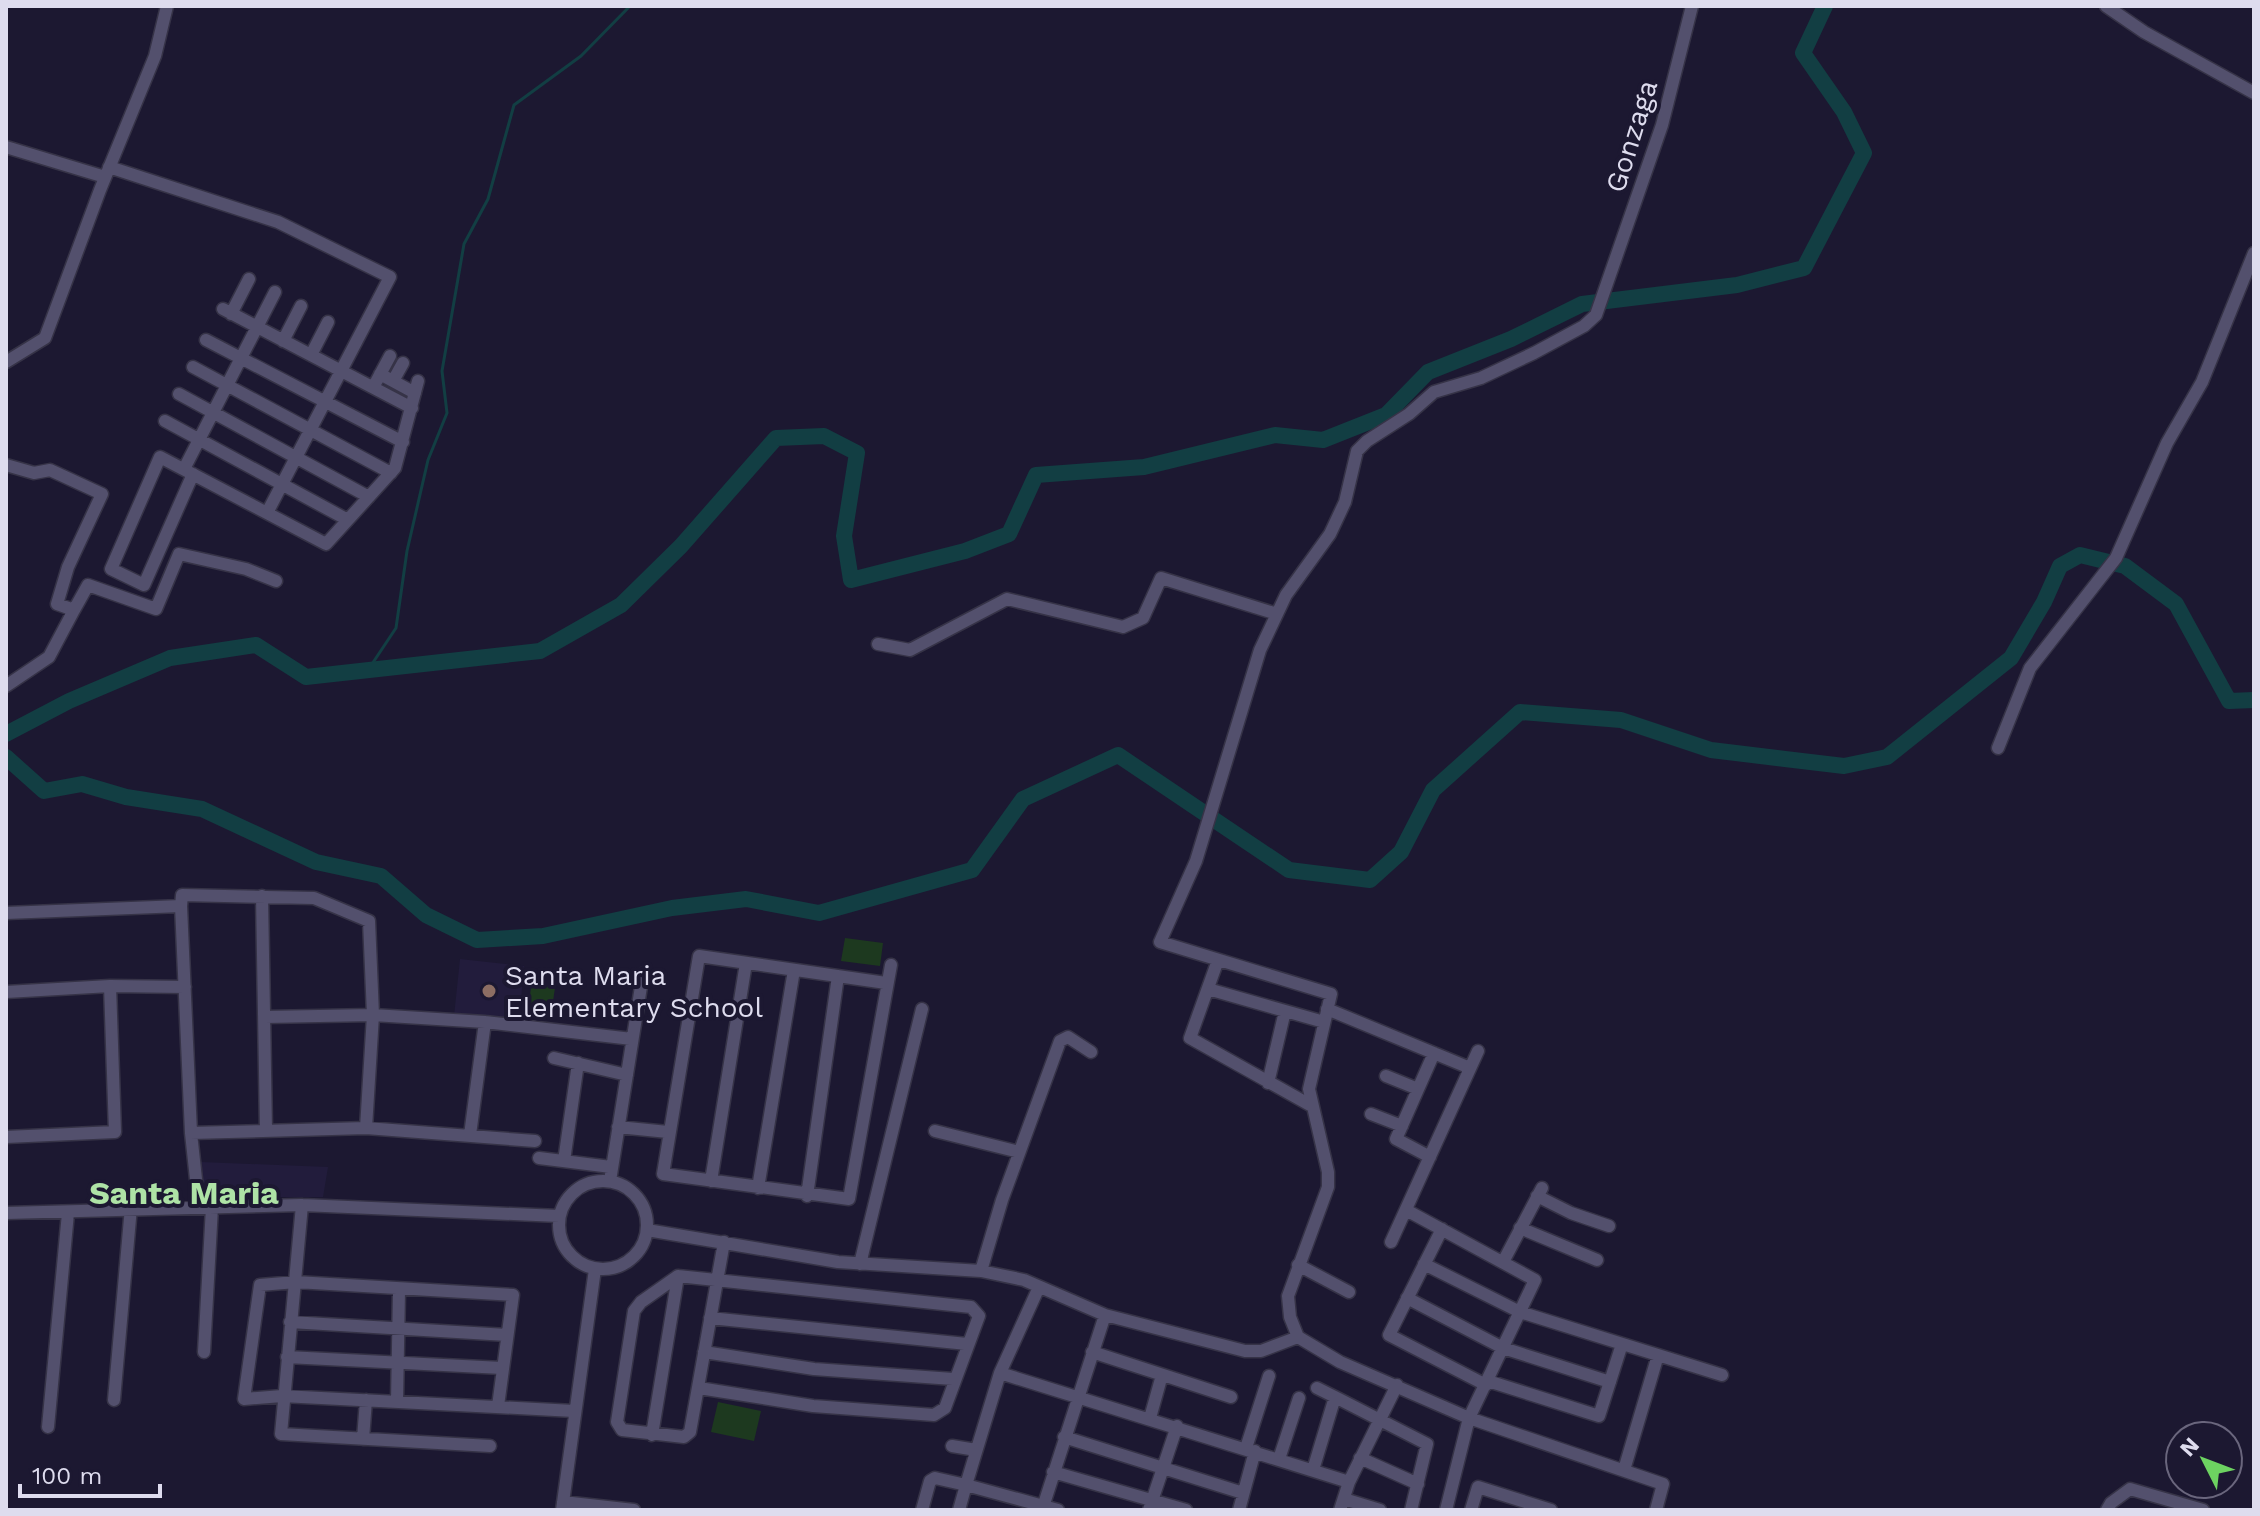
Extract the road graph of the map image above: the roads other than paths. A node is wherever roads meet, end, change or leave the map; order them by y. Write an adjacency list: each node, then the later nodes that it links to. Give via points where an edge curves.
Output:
1 (167, 6): 6 (street, via 155,56)
2 (1692, 6): 44 (street, Gonzaga, via 1662,125 1599,308 1584,326 1548,346 1481,378 1434,392 1367,441 1357,451 1345,502 1330,534)
3 (2106, 6): 4 (street)
4 (2254, 93)
5 (6, 147): 6 (street)
6 (107, 172): 18 (street, via 45,338); 21 (street, via 278,222 390,277)
7 (2254, 253): 47 (street, via 2202,382 2167,443 2116,558 2030,668)
8 (249, 279): 12 (street, via 227,312)
9 (275, 292): 12 (street)
10 (301, 306): 14 (street)
11 (328, 322): 15 (street)
12 (257, 327): 14 (street); 17 (street)
13 (206, 340): 17 (street)
14 (283, 341): 15 (street)
15 (311, 355): 21 (street)
16 (390, 356): 22 (street)
17 (241, 358): 24 (street); 27 (street)
18 (6, 362)
19 (403, 363): 23 (street)
20 (193, 367): 24 (street)
21 (342, 372): 25 (street); 27 (street)
22 (380, 374): 23 (street); 25 (street)
23 (393, 381): 28 (street, via 417,387)
24 (227, 385): 29 (street); 31 (street)
25 (373, 388): 28 (street)
26 (179, 394): 29 (street)
27 (326, 402): 31 (street); 33 (street)
28 (412, 408): 33 (street)
29 (213, 413): 32 (street); 34 (street)
30 (165, 421): 32 (street)
31 (311, 430): 34 (street); 37 (street)
32 (200, 440): 36 (street); 38 (street)
33 (403, 442): 37 (street)
34 (296, 458): 38 (street); 39 (street)
35 (6, 465): 43 (street, via 34,473 50,470 102,494 57,604)
36 (188, 472): 36 (street, via 160,457 111,569 144,585); 40 (street)
37 (391, 473): 39 (street)
38 (282, 485): 40 (street); 41 (street)
39 (369, 497): 41 (street)
40 (267, 513): 41 (street, via 326,544)
41 (348, 520)
42 (276, 581): 43 (street, via 179,554 156,609 88,585)
43 (74, 610): 46 (street, via 49,657)
44 (1277, 614): 45 (street, via 1161,578 1143,618 1123,627 1007,599 910,650); 51 (street, via 1260,650 1208,825 1160,942)
45 (878, 644)
46 (6, 686)
47 (1998, 748)
48 (262, 896): 49 (street, via 182,895); 64 (street, via 314,898 369,921); 66 (street)
49 (181, 906): 50 (street); 59 (street)
50 (6, 913)
51 (1218, 960): 60 (street); 65 (street, via 1331,994)
52 (746, 963): 54 (street); 86 (street, via 699,956); 96 (street)
53 (891, 965): 57 (street)
54 (794, 970): 56 (street); 97 (street)
55 (643, 974): 68 (street)
56 (838, 976): 57 (street); 98 (street)
57 (886, 983): 98 (street, via 849,1199)
58 (110, 986): 59 (street); 61 (street); 89 (street, via 115,1132)
59 (185, 987): 87 (street)
60 (1208, 989): 63 (street); 77 (street, via 1190,1038)
61 (6, 992)
62 (922, 1009): 114 (street)
63 (1285, 1011): 65 (street); 77 (street)
64 (373, 1015): 66 (street); 67 (street); 83 (street)
65 (1326, 1015): 71 (street); 79 (street)
66 (265, 1017): 84 (street)
67 (485, 1022): 68 (street); 88 (street)
68 (632, 1039): 75 (street)
69 (1478, 1051): 74 (street)
70 (1091, 1052): 91 (street, via 1068,1037 1060,1041)
71 (1434, 1053): 74 (street); 78 (street)
72 (554, 1058): 73 (street)
73 (578, 1063): 75 (street); 94 (street)
74 (1470, 1068): 92 (street)
75 (627, 1075): 82 (street)
76 (1386, 1076): 78 (street)
77 (1268, 1083): 79 (street)
78 (1418, 1089): 81 (street)
79 (1310, 1105): 116 (street, via 1328,1187)
80 (1371, 1114): 81 (street)
81 (1402, 1126): 92 (street, via 1396,1139)
82 (618, 1127): 86 (street); 95 (street)
83 (366, 1128): 84 (street); 88 (street)
84 (266, 1130): 87 (street)
85 (935, 1131): 91 (street)
86 (668, 1132): 96 (street, via 663,1174)
87 (191, 1133): 101 (street)
88 (470, 1135): 90 (street)
89 (6, 1137)
90 (535, 1141)
91 (1019, 1152): 118 (street)
92 (1430, 1157): 102 (street)
93 (539, 1158): 94 (street)
94 (564, 1161): 95 (street)
95 (610, 1174): 105 (street, via 574,1191); 109 (street, via 638,1198)
96 (711, 1181): 97 (street)
97 (758, 1188): 98 (street)
98 (807, 1196)
99 (302, 1205): 101 (street); 105 (street); 121 (street)
100 (131, 1207): 101 (street); 104 (street); 158 (street)
101 (205, 1207): 136 (street)
102 (1406, 1210): 108 (street); 111 (street)
103 (6, 1213): 104 (street)
104 (68, 1213): 167 (street)
105 (559, 1216): 117 (street, via 563,1245)
106 (1609, 1226): 107 (street, via 1571,1213 1540,1192)
107 (1520, 1228): 112 (street); 113 (street)
108 (1442, 1229): 113 (street); 115 (street)
109 (647, 1230): 110 (street); 117 (street, via 633,1257 621,1265)
110 (724, 1242): 114 (street); 120 (street)
111 (1391, 1242)
112 (1597, 1260)
113 (1503, 1262): 126 (street, via 1535,1280)
114 (860, 1264): 118 (street)
115 (1424, 1264): 125 (street); 126 (street)
116 (1298, 1265): 124 (street); 132 (street, via 1288,1296)
117 (595, 1269): 162 (street)
118 (981, 1271): 122 (street)
119 (678, 1276): 120 (street); 168 (street); 168 (street, via 641,1302 631,1327 617,1422 622,1430)
120 (714, 1278): 128 (street); 133 (street, via 971,1307 979,1316)
121 (296, 1282): 123 (street); 129 (street); 153 (street, via 260,1285 244,1399)
122 (1039, 1287): 127 (street); 143 (street)
123 (399, 1291): 130 (street); 131 (street, via 513,1295)
124 (1349, 1292)
125 (1407, 1298): 135 (street); 149 (street, via 1389,1335)
126 (1520, 1312): 134 (street); 135 (street)
127 (1105, 1315): 132 (street, via 1245,1351 1271,1349); 138 (street)
128 (710, 1318): 133 (street); 137 (street)
129 (290, 1322): 130 (street); 140 (street)
130 (397, 1329): 131 (street); 141 (street)
131 (507, 1335): 142 (street)
132 (1298, 1337): 150 (street, via 1340,1362)
133 (967, 1344): 147 (street)
134 (1622, 1344): 139 (street); 148 (street)
135 (1503, 1348): 148 (street); 149 (street)
136 (204, 1352)
137 (704, 1352): 147 (street, via 814,1369); 151 (street)
138 (1092, 1352): 144 (street); 156 (street)
139 (1658, 1355): 145 (street); 179 (street)
140 (287, 1357): 141 (street); 153 (street)
141 (397, 1363): 142 (street); 160 (street)
142 (502, 1368): 161 (street)
143 (1000, 1373): 156 (street); 173 (street)
144 (1162, 1375): 154 (street); 163 (street)
145 (1722, 1375)
146 (1269, 1376): 174 (street)
147 (953, 1379): 151 (street, via 945,1408 934,1415 813,1406)
148 (1610, 1382): 149 (street, via 1599,1416)
149 (1487, 1383): 164 (street)
150 (1397, 1385): 164 (street); 165 (street)
151 (699, 1388): 168 (street, via 688,1436)
152 (1317, 1388): 155 (street)
153 (282, 1396): 159 (street); 170 (street, via 281,1434)
154 (1231, 1397)
155 (1335, 1397): 165 (street); 178 (street)
156 (1078, 1398): 163 (street); 169 (street)
157 (1299, 1398): 176 (street)
158 (114, 1400)
159 (366, 1400): 160 (street); 170 (street)
160 (397, 1401): 161 (street)
161 (498, 1406): 162 (street)
162 (574, 1411): 187 (street)
163 (1150, 1418): 166 (street)
164 (1469, 1418): 179 (street); 197 (street)
165 (1378, 1420): 175 (street); 182 (street, via 1427,1444)
166 (1177, 1426): 174 (street); 177 (street)
167 (48, 1427)
168 (652, 1435)
169 (1064, 1437): 177 (street); 180 (street)
170 (363, 1439): 171 (street)
171 (490, 1446)
172 (952, 1446): 173 (street)
173 (976, 1450): 183 (street)
174 (1251, 1450): 176 (street); 184 (street)
175 (1360, 1458): 181 (street); 182 (street)
176 (1279, 1459): 178 (street)
177 (1163, 1468): 184 (street); 186 (street)
178 (1313, 1470): 181 (street)
179 (1624, 1470): 200 (street, via 1663,1484)
180 (1053, 1472): 186 (street); 188 (street)
181 (1349, 1482): 185 (street)
182 (1418, 1484): 196 (street)
183 (966, 1485): 188 (street); 190 (street, via 932,1478); 191 (street)
184 (1243, 1493): 194 (street)
185 (1342, 1504): 195 (street)
186 (1151, 1505): 193 (street)
187 (562, 1506): 189 (street)
188 (1037, 1507): 192 (street)
189 (634, 1510)
190 (922, 1510)
191 (959, 1510)
192 (1058, 1510)
193 (1186, 1510)
194 (1239, 1510)
195 (1380, 1510)
196 (1411, 1510)
197 (1446, 1510)
198 (1471, 1510): 199 (street, via 1478,1487)
199 (1551, 1510)
200 (1656, 1510)
201 (2107, 1510): 202 (street, via 2130,1489)
202 (2203, 1510)

